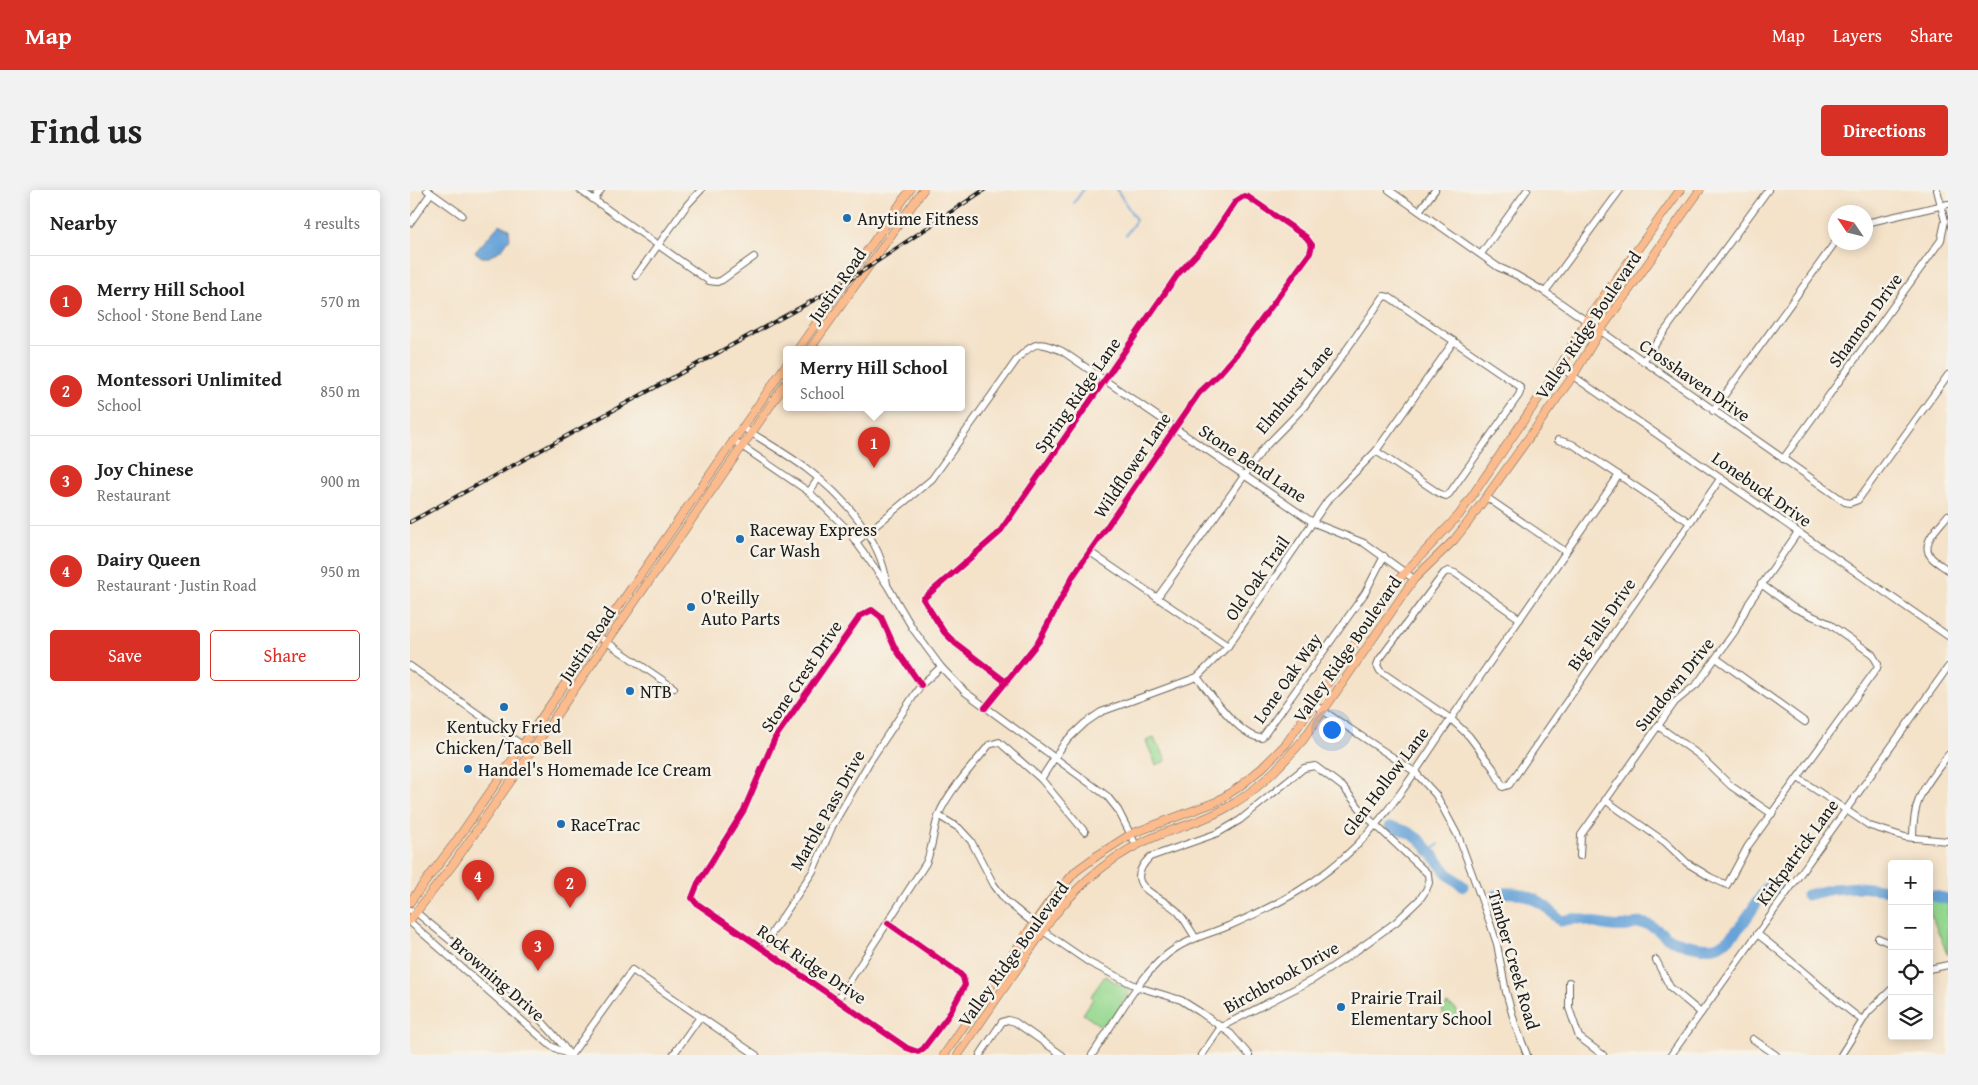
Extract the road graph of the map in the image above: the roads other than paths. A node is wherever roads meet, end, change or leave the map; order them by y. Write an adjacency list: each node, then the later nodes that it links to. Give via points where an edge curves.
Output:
1 (580, 190): 16 (street)
2 (601, 190): 16 (street)
3 (701, 190): 22 (street)
4 (910, 190): 31 (main road, Justin Road)
5 (923, 190): 32 (main road, Justin Road)
6 (1389, 190): 18 (street, Crosshaven Drive)
7 (1435, 190): 18 (street)
8 (1527, 190): 24 (street)
9 (1620, 190): 27 (street)
10 (1680, 190): 28 (main road, Valley Ridge Boulevard)
11 (1700, 190): 29 (main road, Valley Ridge Boulevard)
12 (1768, 190): 33 (street)
13 (1937, 190): 17 (street, Shannon Drive)
14 (429, 191): 19 (street); 21 (street)
15 (1244, 196): 38 (street, Spring Ridge Lane, via 1236,201 1209,241 1178,274); 42 (street, Wildflower Lane, via 1306,237 1312,245 1310,253 1239,351 1199,393)
16 (594, 200): 22 (street)
17 (1944, 204): 20 (street); 48 (street, Shannon Drive, via 1942,240)
18 (1420, 211): 24 (street, Crosshaven Drive)
19 (462, 215)
20 (1873, 220)
21 (410, 223)
22 (657, 244): 25 (street, via 709,281 717,282); 26 (street)
23 (1829, 250): 40 (street)
24 (1481, 254): 27 (street, Crosshaven Drive)
25 (754, 257)
26 (636, 276)
27 (1545, 292): 28 (street, Crosshaven Drive)
28 (1586, 321): 29 (street, Crosshaven Drive); 34 (main road, Valley Ridge Boulevard)
29 (1600, 331): 33 (street, Crosshaven Drive); 37 (main road, Valley Ridge Boulevard)
30 (1454, 341): 47 (street, Old Oak Trail); 47 (street, via 1521,389 1449,494 1440,494); 50 (street, Elmhurst Lane, via 1384,296 1303,408 1264,448)
31 (800, 346)
32 (812, 346)
33 (1644, 361): 40 (street, Crosshaven Drive)
34 (1560, 367): 37 (street, Lonebuck Drive); 67 (main road, Valley Ridge Boulevard, via 1458,514)
35 (783, 369): 41 (main road, Justin Road)
36 (1948, 375): 48 (street, Crosshaven Drive, via 1858,500 1845,502)
37 (1573, 376): 52 (street, Lonebuck Drive); 54 (main road, Valley Ridge Boulevard)
38 (1106, 380): 42 (street, Stone Bend Lane); 59 (street, Stone Bend Lane, via 1062,351 1044,344 1030,346 1018,358 932,479); 82 (street, Spring Ridge Lane, via 999,533 922,599 955,643)
39 (783, 387): 43 (main road, Justin Road)
40 (1713, 411): 48 (street, Crosshaven Drive)
41 (742, 427): 43 (street); 44 (main road, Justin Road)
42 (1174, 428): 50 (street, Stone Bend Lane); 63 (street, Wildflower Lane)
43 (752, 433): 46 (main road, Justin Road); 51 (street)
44 (733, 440): 46 (street); 61 (main road, Justin Road)
45 (1558, 440): 49 (street, via 1572,444)
46 (742, 446): 53 (street); 62 (main road, Justin Road)
47 (1376, 451): 57 (street, Old Oak Trail, via 1340,486)
48 (1783, 460)
49 (1619, 475): 56 (street); 64 (street, Glen Hollow Lane)
50 (1243, 476): 57 (street, Stone Bend Lane); 71 (street, Elmhurst Lane)
51 (818, 479): 53 (street); 59 (street)
52 (1720, 479): 56 (street, Big Falls Drive); 58 (street, Lonebuck Drive)
53 (809, 492): 60 (street)
54 (1486, 497): 64 (street); 68 (main road, Valley Ridge Boulevard, via 1454,540)
55 (1948, 515): 66 (street, via 1928,540 1927,550 1931,558)
56 (1689, 522): 88 (street, Big Falls Drive, via 1507,787 1501,785 1493,768 1469,736)
57 (1314, 523): 65 (street, Stone Bend Lane, via 1356,539); 76 (street, Old Oak Trail)
58 (1798, 532): 69 (street, Sundown Drive); 74 (street, Lonebuck Drive)
59 (868, 533): 60 (street, Stone Bend Lane); 70 (street, via 885,569)
60 (856, 542): 70 (street)
61 (663, 543): 62 (main road); 73 (main road, Justin Road)
62 (671, 549): 75 (main road, Justin Road)
63 (1090, 552): 71 (street); 82 (street, Wildflower Lane, via 1072,576 1047,629)
64 (1566, 552): 72 (street, Glen Hollow Lane)
65 (1384, 556): 67 (street, Stone Bend Lane); 81 (street, Lone Oak Way, via 1365,593 1262,738 1252,735 1226,714)
66 (1948, 570)
67 (1405, 572): 68 (street, Stone Bend Lane); 85 (main road, Valley Ridge Boulevard)
68 (1414, 579): 87 (main road, Valley Ridge Boulevard)
69 (1761, 584): 77 (street, Sundown Drive, via 1735,632); 96 (street, via 1794,608 1828,623 1877,660 1877,668)
70 (887, 586): 79 (street)
71 (1157, 598): 76 (street)
72 (1520, 619): 88 (street, Glen Hollow Lane); 88 (street, via 1448,571 1379,660 1380,670)
73 (598, 636): 75 (street); 91 (main road, Justin Road)
74 (1948, 636)
75 (607, 642): 84 (street); 92 (main road, Justin Road)
76 (1228, 646): 81 (street, Old Oak Trail)
77 (1716, 658): 89 (street); 90 (street, Sundown Drive, via 1697,684 1675,702)
78 (410, 666): 91 (street)
79 (941, 666): 83 (street, Marble Pass Drive); 86 (street)
80 (1948, 667): 99 (street, Kirkpatrick Lane)
81 (1197, 677): 94 (street, Old Oak Trail, via 1101,712 1073,734)
82 (1006, 682): 86 (street, Wildflower Lane)
83 (920, 685): 109 (street, Stone Crest Drive, via 894,648 881,617 872,610 860,616 775,738 744,810); 120 (street, Marble Pass Drive, via 850,793 813,871)
84 (674, 688)
85 (1313, 704): 87 (street, Timber Creek Road); 104 (main road, Valley Ridge Boulevard, via 1286,744 1239,788 1216,802)
86 (985, 708): 94 (street)
87 (1323, 710): 95 (street, Timber Creek Road); 107 (main road, Valley Ridge Boulevard, via 1293,752 1254,790 1217,814)
88 (1450, 719): 95 (street, Glen Hollow Lane)
89 (1805, 722)
90 (1658, 726): 98 (street, Sundown Drive); 100 (street, via 1699,755 1731,786)
91 (523, 745): 92 (street); 110 (main road, Justin Road)
92 (532, 752): 111 (main road, Justin Road, via 454,863)
93 (1948, 755): 105 (street, via 1914,807)
94 (1055, 758): 97 (street, Old Oak Trail); 104 (street, via 1106,796)
95 (1414, 772): 102 (street, Glen Hollow Lane); 145 (street, Timber Creek Road, via 1436,795 1459,838 1494,934 1506,992)
96 (1798, 778): 99 (street); 100 (street)
97 (1041, 779): 101 (street, via 999,742 993,743 946,801); 103 (street)
98 (1605, 800): 100 (street, via 1665,842 1687,863 1727,885 1748,846); 108 (street, Sundown Drive, via 1581,835)
99 (1845, 811): 105 (street, via 1870,826); 116 (street, Kirkpatrick Lane)
100 (1772, 814)
101 (939, 816): 113 (street, via 930,853); 114 (street, via 971,841 1006,901)
102 (1376, 824): 117 (street, Glen Hollow Lane, via 1311,885 1245,919); 117 (street, Birchbrook Drive, via 1343,787 1318,768 1309,766 1240,820 1218,833 1150,857 1139,871 1140,882 1150,893 1176,910); 133 (street, Birchbrook Drive, via 1428,874 1429,883 1420,898 1389,927 1314,979)
103 (1085, 832)
104 (1131, 834): 107 (street); 114 (main road, Valley Ridge Boulevard, via 1076,871)
105 (1912, 838): 106 (street)
106 (1948, 841)
107 (1136, 845): 115 (main road, Valley Ridge Boulevard, via 1102,866 1075,891)
108 (1580, 856)
109 (692, 898): 120 (street, Rock Ridge Drive)
110 (410, 902)
111 (413, 911): 112 (main road, Justin Road); 124 (street, Browning Drive)
112 (410, 921): 126 (street, Browning Drive)
113 (888, 923): 129 (street); 129 (street, Rock Ridge Drive, via 963,977 965,984 948,1016 918,1052 907,1048)
114 (1034, 924): 115 (street); 138 (main road, Valley Ridge Boulevard)
115 (1043, 931): 127 (street, via 1090,963); 139 (main road, Valley Ridge Boulevard)
116 (1757, 934): 130 (street, Kirkpatrick Lane); 132 (street)
117 (1195, 937): 127 (street, Glen Hollow Lane, via 1174,948 1150,970)
118 (1878, 938): 119 (street)
119 (1888, 942)
120 (762, 948): 129 (street, Rock Ridge Drive)
121 (1656, 960): 130 (street, via 1670,987)
122 (1948, 965): 123 (street)
123 (1933, 968)
124 (492, 976): 126 (street); 135 (street, Browning Drive, via 558,1038)
125 (1569, 982): 146 (street, via 1569,1008 1580,1037)
126 (484, 986): 135 (street, Browning Drive, via 551,1046)
127 (1138, 987): 133 (street, via 1181,1000); 142 (street, Glen Hollow Lane)
128 (1888, 993): 132 (street)
129 (838, 999)
130 (1701, 1013): 147 (street, Kirkpatrick Lane)
131 (700, 1017): 135 (street, via 632,970); 136 (street); 137 (street)
132 (1862, 1020): 149 (street)
133 (1221, 1027): 143 (street, Birchbrook Drive); 144 (street)
134 (1753, 1039): 148 (street)
135 (570, 1055)
136 (673, 1055)
137 (756, 1055)
138 (944, 1055)
139 (958, 1055)
140 (980, 1055): 141 (street, via 1002,1022 1008,1020)
141 (1062, 1055)
142 (1092, 1055)
143 (1202, 1055)
144 (1250, 1055)
145 (1528, 1055)
146 (1603, 1055)
147 (1671, 1055)
148 (1776, 1055)
149 (1841, 1055)

